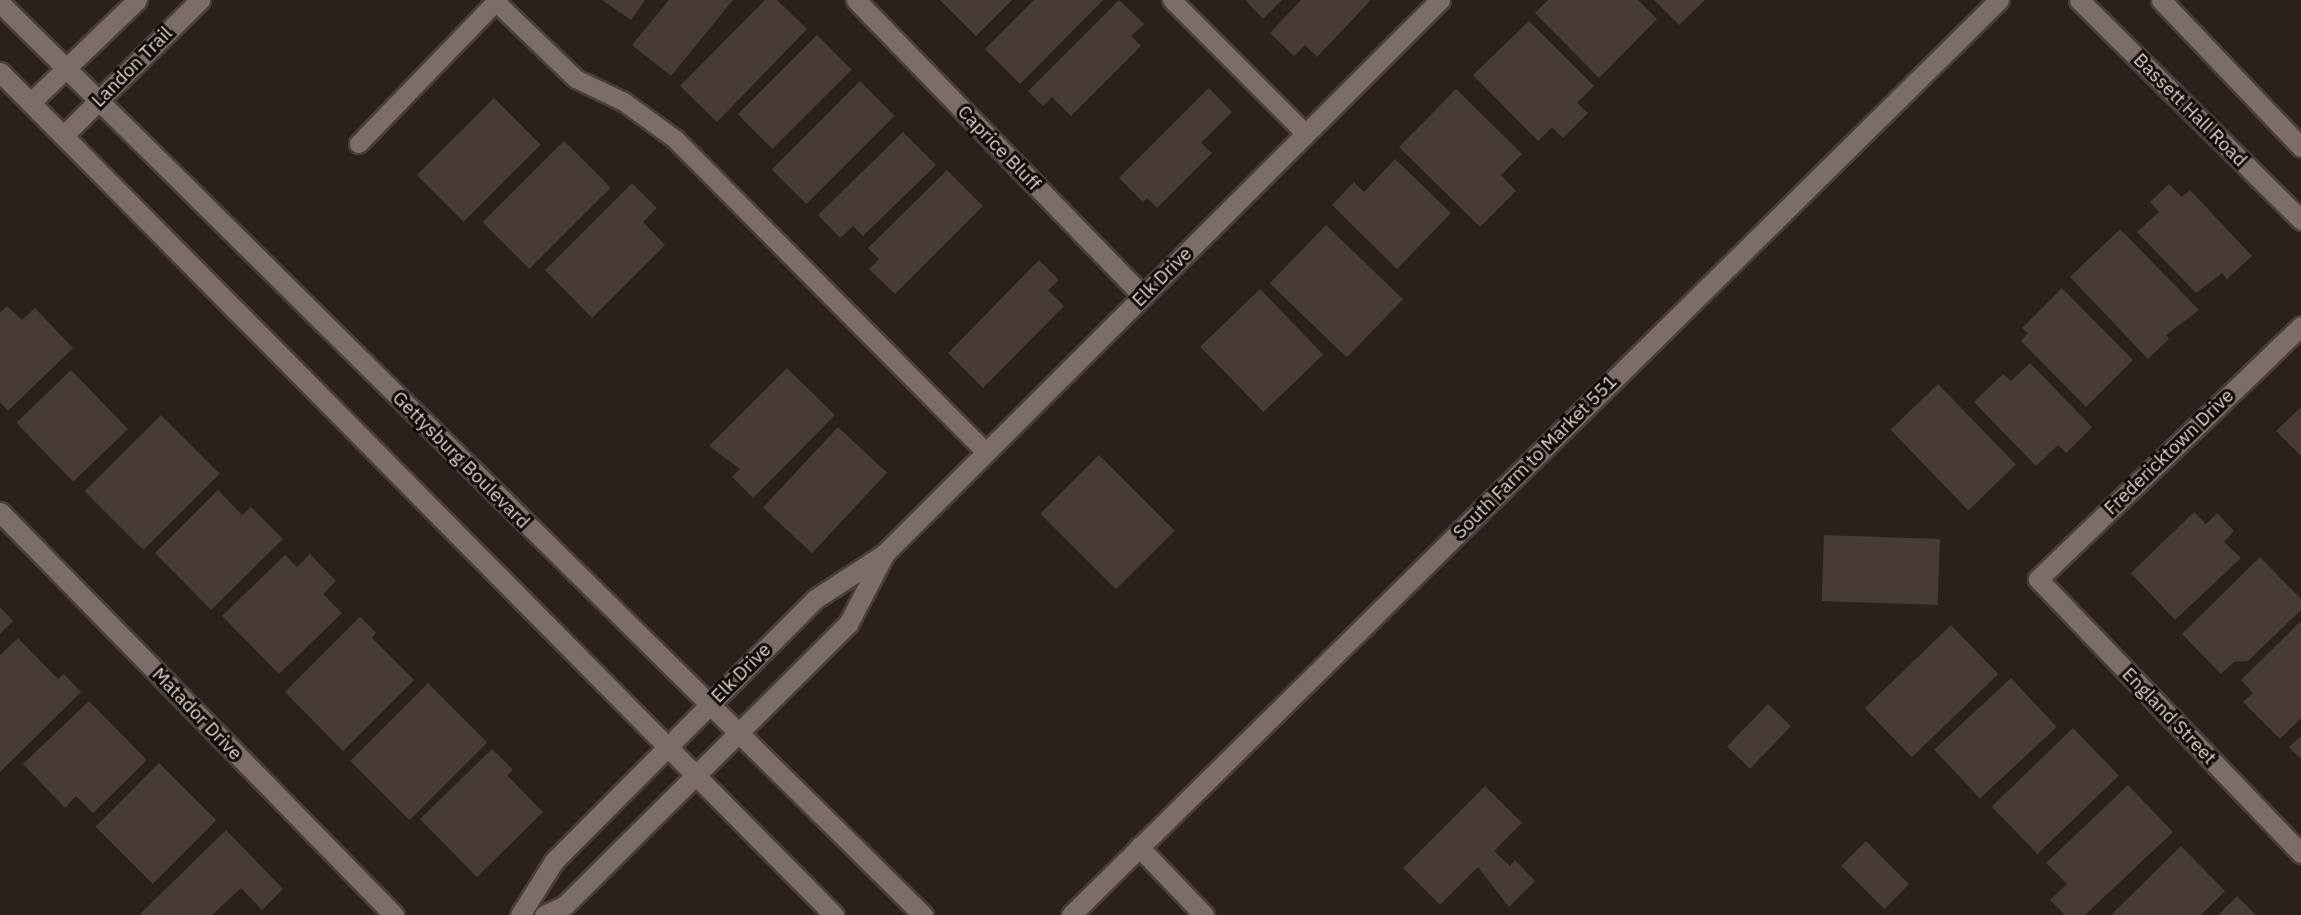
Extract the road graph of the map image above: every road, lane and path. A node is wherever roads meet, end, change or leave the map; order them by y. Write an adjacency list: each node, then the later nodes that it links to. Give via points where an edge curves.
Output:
1 (137, 0): 11 (street)
2 (200, 0): 13 (street, Landon Trail)
3 (856, 0): 20 (street, Caprice Bluff)
4 (1172, 0): 15 (lane)
5 (1440, 0): 15 (street, Elk Drive)
6 (1999, 0): 30 (street, South Farm to Market 551)
7 (2079, 0): 19 (street, Bassett Hall Road)
8 (2161, 0): 18 (street)
9 (497, 1): 17 (lane); 22 (lane, via 576,79 624,102 675,139)
10 (0, 3): 11 (street, Gettysburg Boulevard)
11 (66, 69): 13 (street, Gettysburg Boulevard); 14 (street)
12 (0, 72): 14 (street)
13 (98, 100): 16 (street, Landon Trail); 26 (street, Gettysburg Boulevard)
14 (31, 102): 16 (street)
15 (1305, 133): 20 (street, Elk Drive)
16 (64, 135): 28 (street)
17 (359, 144)
18 (2301, 147)
19 (2301, 219)
20 (1143, 296): 22 (street, Elk Drive)
21 (2301, 326): 25 (street, Fredericktown Drive)
22 (986, 452): 24 (street, Elk Drive)
23 (0, 512): 32 (street, Matador Drive)
24 (884, 554): 26 (street, Elk Drive, via 815,599); 27 (street, Elk Drive, via 848,624)
25 (2038, 579): 31 (street, England Street)
26 (709, 706): 27 (street, Gettysburg Boulevard); 28 (street, Elk Drive)
27 (737, 734): 29 (street); 36 (street, Gettysburg Boulevard)
28 (668, 747): 29 (street); 33 (street, via 554,861)
29 (696, 775): 34 (street, via 565,905); 35 (street)
30 (1139, 848): 37 (street, South Farm to Market 551); 38 (street)
31 (2301, 853)
32 (394, 915)
33 (520, 915)
34 (544, 915)
35 (834, 915)
36 (923, 915)
37 (1071, 915)
38 (1204, 915)

